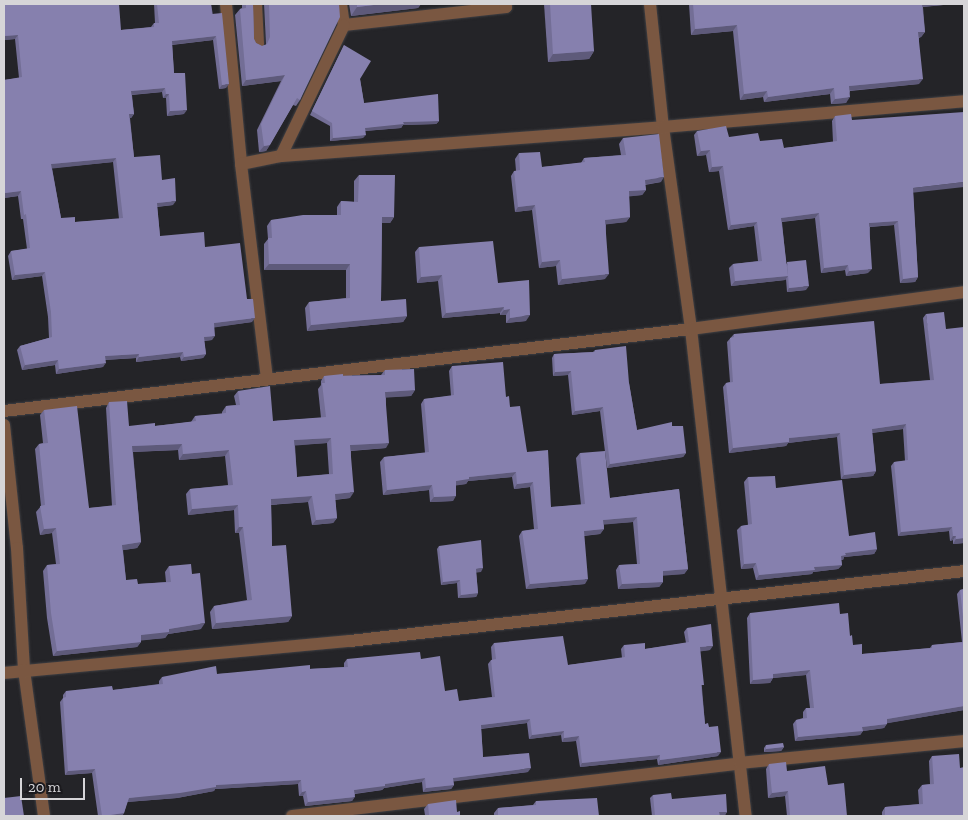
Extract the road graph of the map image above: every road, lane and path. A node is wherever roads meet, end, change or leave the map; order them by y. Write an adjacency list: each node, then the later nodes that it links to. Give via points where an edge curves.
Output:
1 (226, 4): 11 (street)
2 (256, 4): 7 (street)
3 (341, 4): 6 (street)
4 (505, 4): 6 (street, via 506,7)
5 (650, 4): 9 (street)
6 (344, 25): 10 (street)
7 (258, 44)
8 (964, 101): 9 (street)
9 (663, 127): 10 (street); 13 (street)
10 (281, 156): 11 (street)
11 (241, 164): 14 (street)
12 (964, 292): 13 (street)
13 (691, 328): 14 (street); 18 (street)
14 (267, 379): 15 (street)
15 (4, 410)
16 (4, 425): 19 (street, via 17,548)
17 (964, 571): 18 (street)
18 (722, 597): 19 (street, via 350,640); 22 (street)
19 (24, 670): 20 (street); 23 (street)
20 (4, 673)
21 (964, 741): 22 (street)
22 (740, 764): 24 (street); 25 (street)
23 (44, 816)
24 (292, 816)
25 (746, 816)

